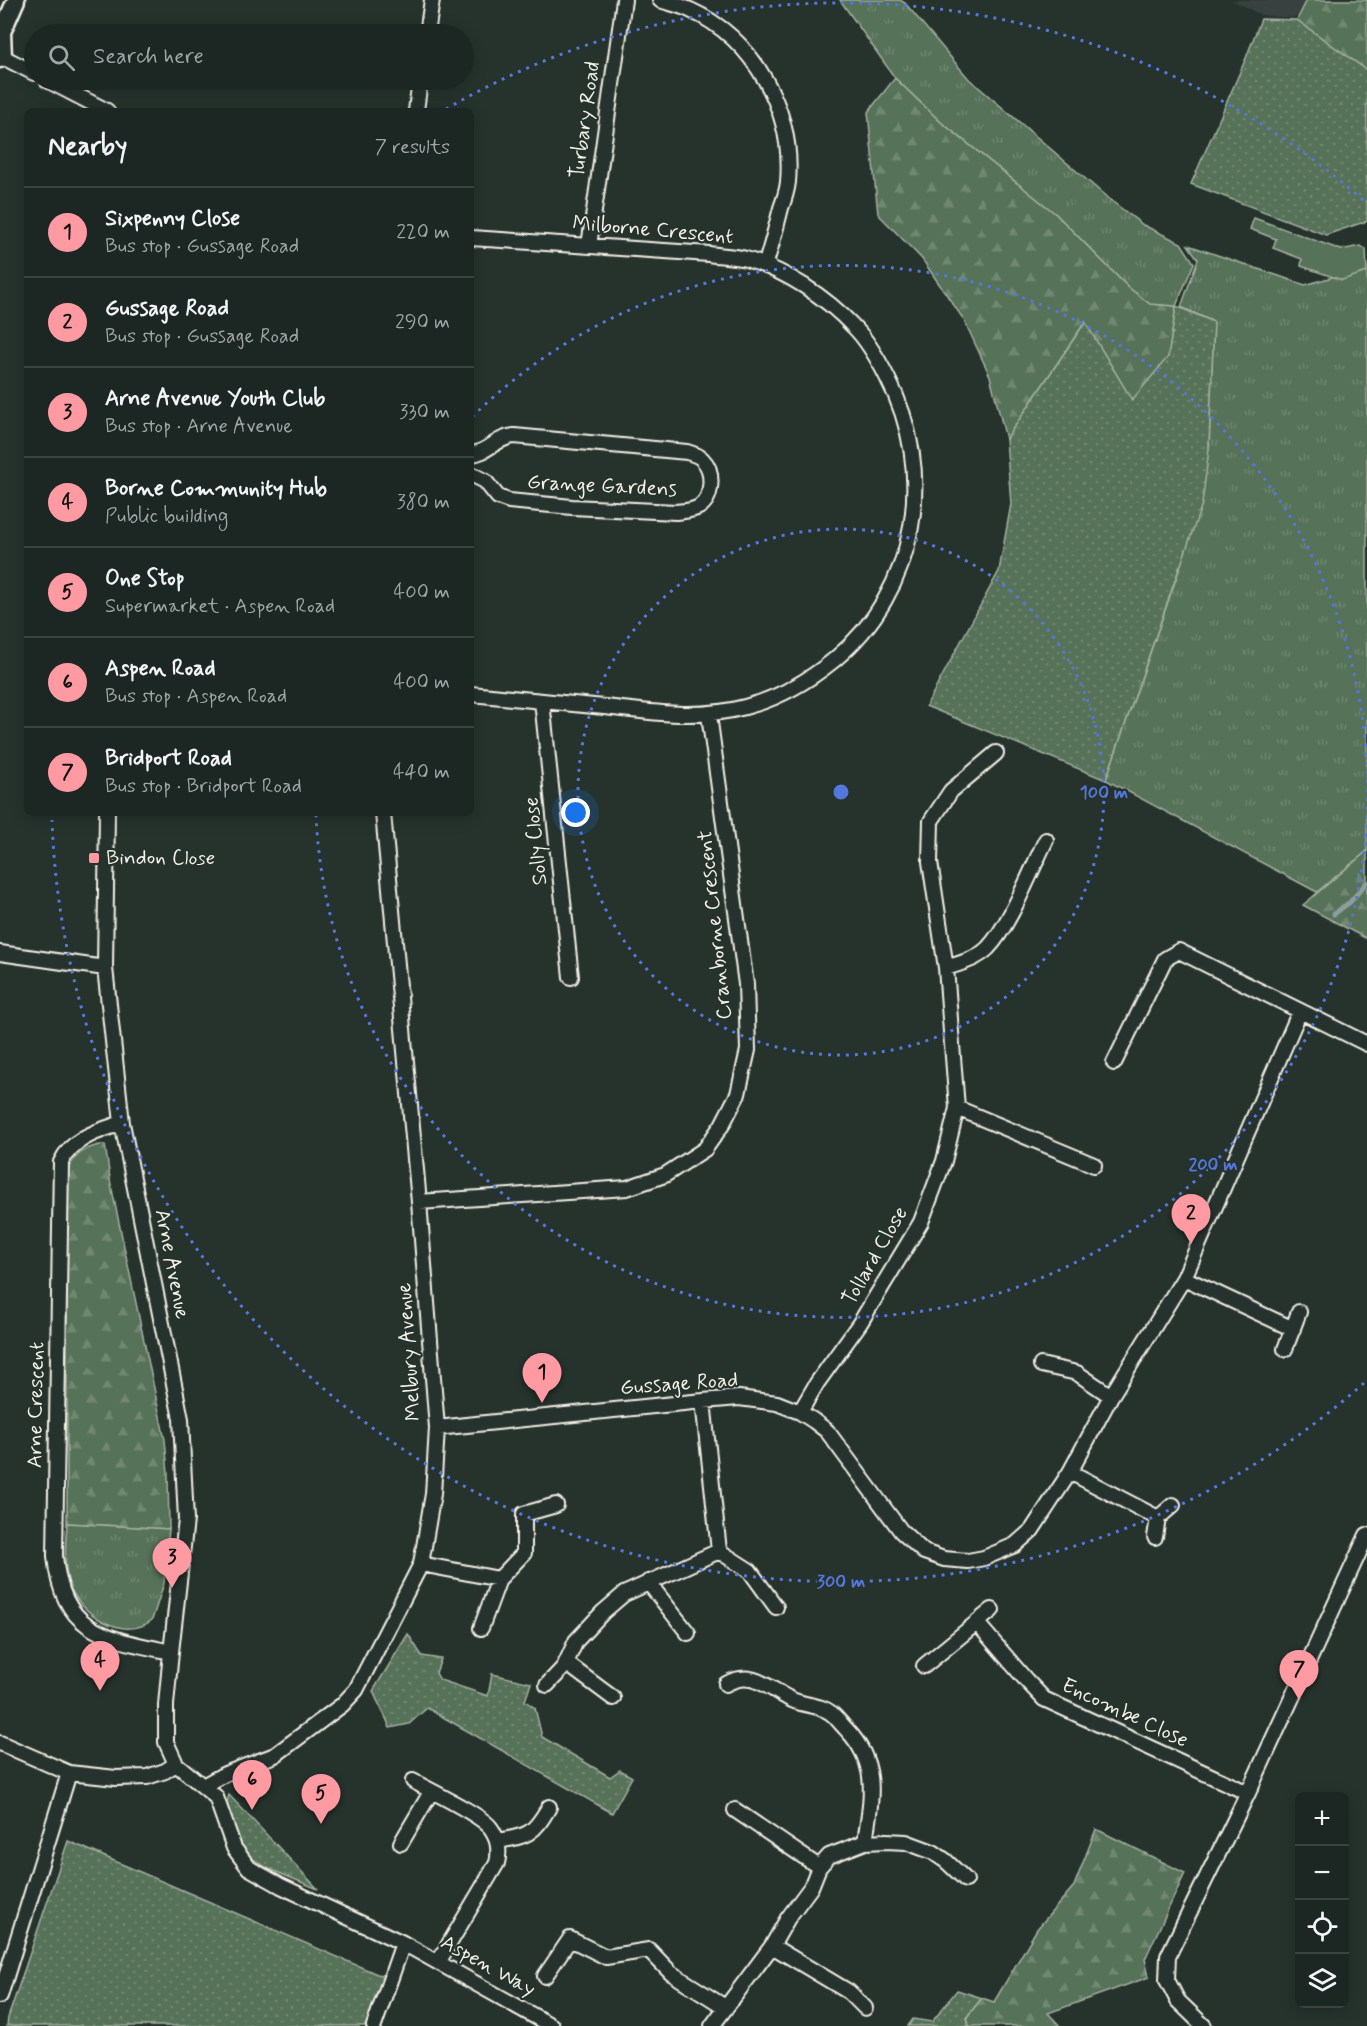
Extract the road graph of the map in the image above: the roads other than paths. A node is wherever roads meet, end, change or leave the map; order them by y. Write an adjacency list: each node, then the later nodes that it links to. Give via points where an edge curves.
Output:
1 (16, 0): 6 (street, via 2,32)
2 (432, 0): 5 (street)
3 (624, 0): 13 (street, Turbary Road)
4 (660, 0): 14 (street, via 713,23 739,45 775,96 789,155 788,184)
5 (428, 24)
6 (2, 58): 7 (street)
7 (24, 68)
8 (66, 90): 10 (street)
9 (419, 90): 11 (street)
10 (101, 108)
11 (416, 108)
12 (474, 238): 13 (street, Milborne Crescent)
13 (589, 246): 14 (street, Milborne Crescent, via 709,254)
14 (765, 266): 19 (street, Milborne Crescent, via 823,299 855,328 876,357 893,389 912,450 911,525 903,561 889,595 845,651 784,693)
15 (475, 454): 16 (street, Grange Gardens, via 504,437 514,436 687,452 705,462 710,485 702,505 676,512 509,501 498,497)
16 (475, 475)
17 (474, 694): 18 (street, Milborne Crescent)
18 (542, 701): 19 (street, Milborne Crescent); 27 (street, Solly Close)
19 (710, 715): 34 (street, Cranborne Crescent, via 746,984 748,1050 738,1094 722,1125 705,1149 665,1175 627,1188)
20 (996, 753): 26 (street, Tollard Close, via 951,791 931,821 930,862)
21 (107, 816): 25 (street, Arne Avenue)
22 (383, 816): 34 (street, Melbury Avenue)
23 (1046, 840): 26 (street, via 1005,923 988,948 969,961)
24 (0, 953): 25 (street)
25 (105, 968): 32 (street, Arne Avenue)
26 (946, 968): 31 (street, Tollard Close)
27 (571, 977)
28 (1300, 1011): 29 (street); 30 (street, via 1179,951 1165,959); 35 (street, Gussage Road)
29 (1367, 1044)
30 (1114, 1062)
31 (957, 1108): 33 (street); 42 (street, Tollard Close, via 944,1161 921,1222)
32 (122, 1123): 59 (street, Arne Avenue, via 181,1419 186,1520); 59 (street, Arne Crescent, via 82,1138 61,1162 55,1556 62,1593 77,1618 117,1641)
33 (1094, 1165)
34 (419, 1202): 43 (street, Melbury Avenue)
35 (1184, 1278): 37 (street); 40 (street, Gussage Road)
36 (1299, 1312): 37 (street)
37 (1293, 1329): 38 (street)
38 (1285, 1349)
39 (1041, 1365): 40 (street, via 1077,1372)
40 (1111, 1396): 44 (street, Gussage Road)
41 (703, 1401): 42 (street, Gussage Road, via 751,1399); 43 (street, Gussage Road); 50 (street)
42 (800, 1412): 44 (street, Gussage Road, via 827,1431 901,1531 924,1552 944,1559 984,1558 1024,1539)
43 (437, 1428): 51 (street, Melbury Avenue, via 433,1494)
44 (1070, 1472): 47 (street)
45 (556, 1505): 52 (street, via 524,1514 524,1553)
46 (1173, 1505): 47 (street)
47 (1158, 1518): 49 (street)
48 (1367, 1535): 71 (street)
49 (1155, 1537)
50 (718, 1551): 53 (street); 54 (street, via 750,1571)
51 (421, 1564): 52 (street); 69 (street, Melbury Avenue, via 356,1690 342,1705 275,1755)
52 (499, 1579): 57 (street)
53 (648, 1582): 58 (street); 60 (street, via 624,1594 603,1612 576,1641)
54 (776, 1607)
55 (992, 1610): 56 (street)
56 (978, 1623): 61 (street); 71 (street, Encombe Close, via 1044,1699)
57 (481, 1628)
58 (688, 1633)
59 (171, 1652): 66 (street, Arne Avenue, via 165,1724 166,1742)
60 (566, 1663): 62 (street); 64 (street)
61 (924, 1666)
62 (547, 1684)
63 (726, 1684): 75 (street, via 744,1677 759,1682 793,1701 830,1712 854,1738 868,1762 872,1793)
64 (613, 1698)
65 (0, 1743): 67 (street)
66 (177, 1764): 67 (street, via 156,1775 134,1778); 69 (street, Aspen Way)
67 (69, 1773): 83 (street)
68 (413, 1781): 70 (street)
69 (203, 1786): 79 (street, Aspen Way, via 216,1797 234,1848 249,1868)
70 (431, 1792): 74 (street, via 488,1824); 76 (street)
71 (1248, 1793): 89 (street, via 1168,1956 1167,1980 1178,2001)
72 (549, 1807): 74 (street, via 538,1826 523,1837)
73 (735, 1810): 77 (street)
74 (497, 1841): 81 (street, via 496,1863)
75 (865, 1842): 77 (street, via 829,1856); 78 (street, via 906,1842 929,1850)
76 (401, 1843)
77 (819, 1867): 80 (street, via 811,1887)
78 (966, 1880)
79 (403, 1943): 81 (street, Aspen Way); 86 (street)
80 (772, 1946): 84 (street); 85 (street, via 849,1992)
81 (439, 1961): 87 (street, Aspen Way)
82 (545, 1976): 84 (street, via 570,1939 606,1957 650,1950 671,1973)
83 (0, 1996)
84 (725, 2007): 88 (street)
85 (865, 2008)
86 (374, 2026)
87 (552, 2026)
88 (712, 2026)
89 (1204, 2026)

